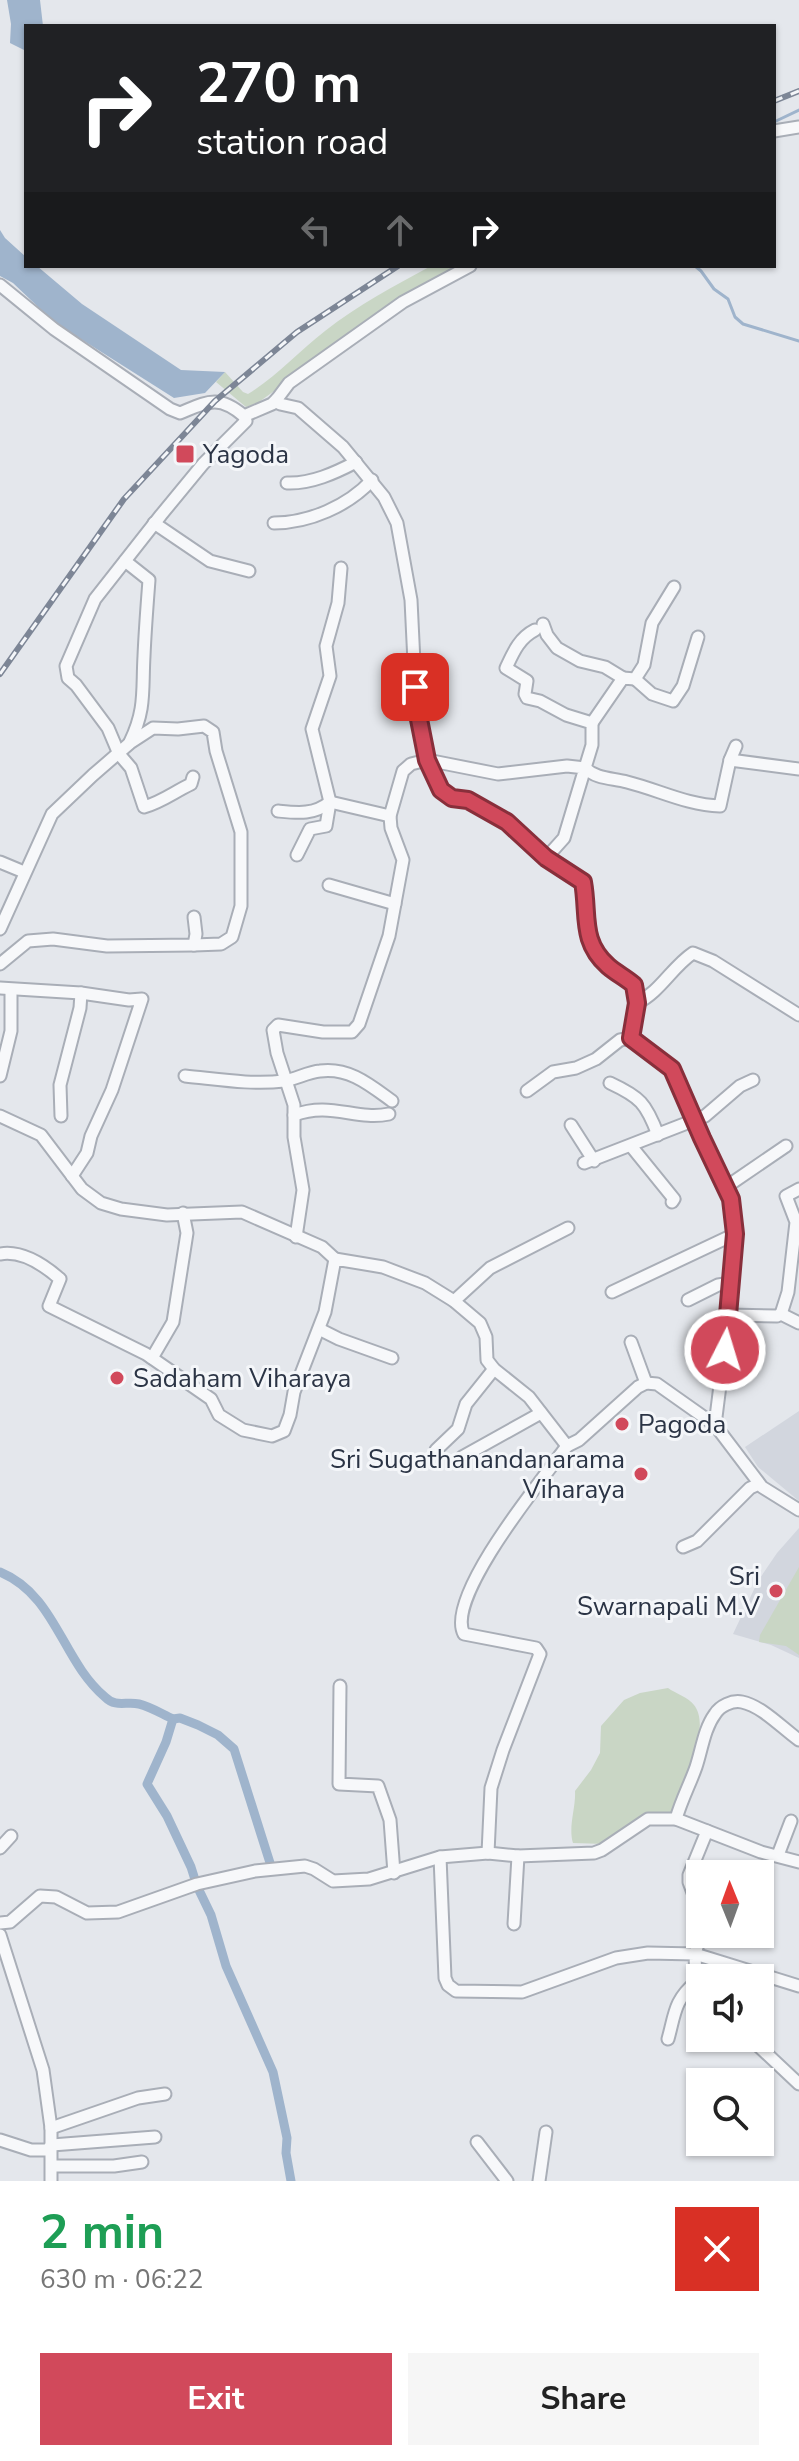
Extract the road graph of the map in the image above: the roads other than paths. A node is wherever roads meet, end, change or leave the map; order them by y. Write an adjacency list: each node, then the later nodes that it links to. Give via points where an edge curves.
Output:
1 (799, 127): 2 (street)
2 (776, 131)
3 (466, 268): 5 (street, via 403,302 289,383)
4 (0, 285): 6 (street, via 170,409 180,413 211,400)
5 (277, 399): 6 (street); 7 (street, via 309,415)
6 (244, 416): 10 (street, via 238,431)
7 (356, 462): 8 (street); 9 (street, via 321,478)
8 (372, 480): 11 (street, via 335,507 298,521); 22 (street, via 397,523 411,600 416,704)
9 (287, 483)
10 (154, 523): 12 (street); 14 (street, via 210,561)
11 (274, 523)
12 (125, 561): 19 (street, via 149,580 144,694); 21 (street, via 95,599 66,666 68,678 108,728)
13 (341, 568): 27 (street, via 326,646 330,676 312,729)
14 (249, 571)
15 (674, 587): 17 (street, via 652,623 644,665)
16 (698, 637): 17 (street, via 673,701)
17 (629, 679): 18 (street); 18 (street, via 557,648 539,627 514,649 506,668 527,681 527,698)
18 (592, 723): 24 (street)
19 (130, 743): 21 (street); 38 (street, via 153,728 204,726 213,732 241,832 241,906 232,937 221,944)
20 (736, 746): 23 (street)
21 (119, 754): 26 (street, via 131,768 144,807 191,784); 33 (street, via 52,814)
22 (427, 760): 24 (street, via 498,774); 29 (street, via 403,771); 31 (street, via 441,790 507,822)
23 (730, 760): 24 (street, via 720,806 604,778); 25 (street)
24 (585, 768): 31 (street, via 564,838)
25 (799, 769)
26 (193, 777)
27 (330, 802): 28 (street, via 304,813); 29 (street); 30 (street, via 326,826 310,829)
28 (278, 811)
29 (390, 816): 35 (street, via 403,860)
30 (297, 855)
31 (546, 858): 42 (street, via 583,882 588,939 609,967 634,985)
32 (0, 862): 33 (street)
33 (24, 872): 37 (street)
34 (329, 885): 35 (street)
35 (395, 904): 48 (street, via 367,1005 352,1032 278,1025 273,1030)
36 (194, 917): 38 (street)
37 (0, 929)
38 (194, 945): 39 (street, via 28,941)
39 (0, 964)
40 (6, 989): 41 (street); 45 (street, via 11,1031)
41 (81, 993): 55 (street, via 60,1085); 61 (street, via 142,999 112,1090)
42 (637, 1003): 43 (street, via 693,953); 44 (street)
43 (799, 1015)
44 (631, 1038): 50 (street, via 576,1068 553,1072); 56 (street, via 672,1069)
45 (0, 1076)
46 (185, 1076): 48 (street)
47 (753, 1080): 56 (street)
48 (286, 1081): 51 (street, via 340,1071 362,1079); 53 (street)
49 (610, 1083): 58 (street, via 636,1095)
50 (527, 1091)
51 (392, 1101)
52 (389, 1114): 53 (street, via 377,1117 335,1109)
53 (294, 1115): 68 (street, via 303,1190)
54 (0, 1116): 61 (street, via 41,1135)
55 (61, 1116)
56 (695, 1121): 58 (street); 62 (street)
57 (571, 1125): 59 (street, via 589,1162)
58 (658, 1135): 59 (street)
59 (631, 1146): 64 (street)
60 (786, 1146): 62 (street)
61 (72, 1176): 65 (street, via 101,1203)
62 (726, 1187): 67 (street)
63 (799, 1189): 75 (street, via 786,1196 796,1222)
64 (672, 1202)
65 (183, 1213): 68 (street, via 242,1212); 80 (street, via 187,1233 173,1322)
66 (568, 1228): 74 (street, via 490,1268)
67 (735, 1234): 71 (street); 72 (street)
68 (296, 1237): 70 (street, via 322,1247)
69 (0, 1254): 80 (street, via 12,1252 44,1265 60,1279 49,1306)
70 (335, 1259): 74 (street, via 383,1267); 78 (street)
71 (731, 1283): 73 (street); 76 (street)
72 (612, 1292)
73 (688, 1300)
74 (454, 1301): 82 (street, via 480,1323 487,1360)
75 (781, 1314): 76 (street); 77 (street)
76 (728, 1315): 85 (street)
77 (799, 1323)
78 (319, 1329): 80 (street, via 284,1431 272,1436 243,1430 219,1415 211,1399); 81 (street)
79 (631, 1342): 83 (street)
80 (149, 1356)
81 (392, 1358)
82 (494, 1369): 84 (street); 87 (street, via 466,1404 458,1429)
83 (646, 1383): 85 (street, via 657,1384); 86 (street)
84 (541, 1413): 86 (street); 88 (street)
85 (715, 1425): 89 (street)
86 (567, 1446): 99 (street, via 495,1542 460,1621 464,1634 536,1648 540,1654 491,1788)
87 (436, 1450)
88 (462, 1457)
89 (759, 1484): 90 (street); 91 (street, via 697,1541)
90 (799, 1510)
91 (683, 1547)
92 (340, 1686): 105 (street, via 339,1784 378,1786 390,1820)
93 (799, 1740): 94 (street, via 750,1706 726,1704 705,1736)
94 (676, 1819): 96 (street); 101 (street, via 648,1819 594,1853)
95 (791, 1821): 100 (street)
96 (707, 1831): 100 (street); 103 (street)
97 (11, 1836): 98 (street)
98 (0, 1848)
99 (488, 1853): 101 (street); 102 (street)
100 (778, 1855): 104 (street)
101 (518, 1856): 106 (street)
102 (440, 1857): 105 (street); 109 (street, via 445,1978 456,1991 522,1992 616,1958)
103 (695, 1860)
104 (799, 1862)
105 (394, 1873): 107 (street, via 340,1882 305,1866 255,1871 118,1912 87,1913 56,1897 40,1896)
106 (514, 1924)
107 (0, 1927): 117 (street, via 43,2070)
108 (697, 1948): 109 (street)
109 (695, 1954): 110 (street); 111 (street)
110 (696, 1964)
111 (799, 1986)
112 (686, 1991): 113 (street, via 678,2000)
113 (668, 2039)
114 (765, 2052): 115 (street)
115 (799, 2084)
116 (165, 2094): 117 (street)
117 (51, 2128): 122 (street)
118 (546, 2132): 127 (street)
119 (155, 2137): 122 (street)
120 (0, 2140): 122 (street, via 31,2150)
121 (477, 2142): 126 (street)
122 (52, 2145): 124 (street)
123 (142, 2162): 124 (street)
124 (52, 2166): 125 (street)
125 (51, 2181)
126 (507, 2181)
127 (539, 2181)

